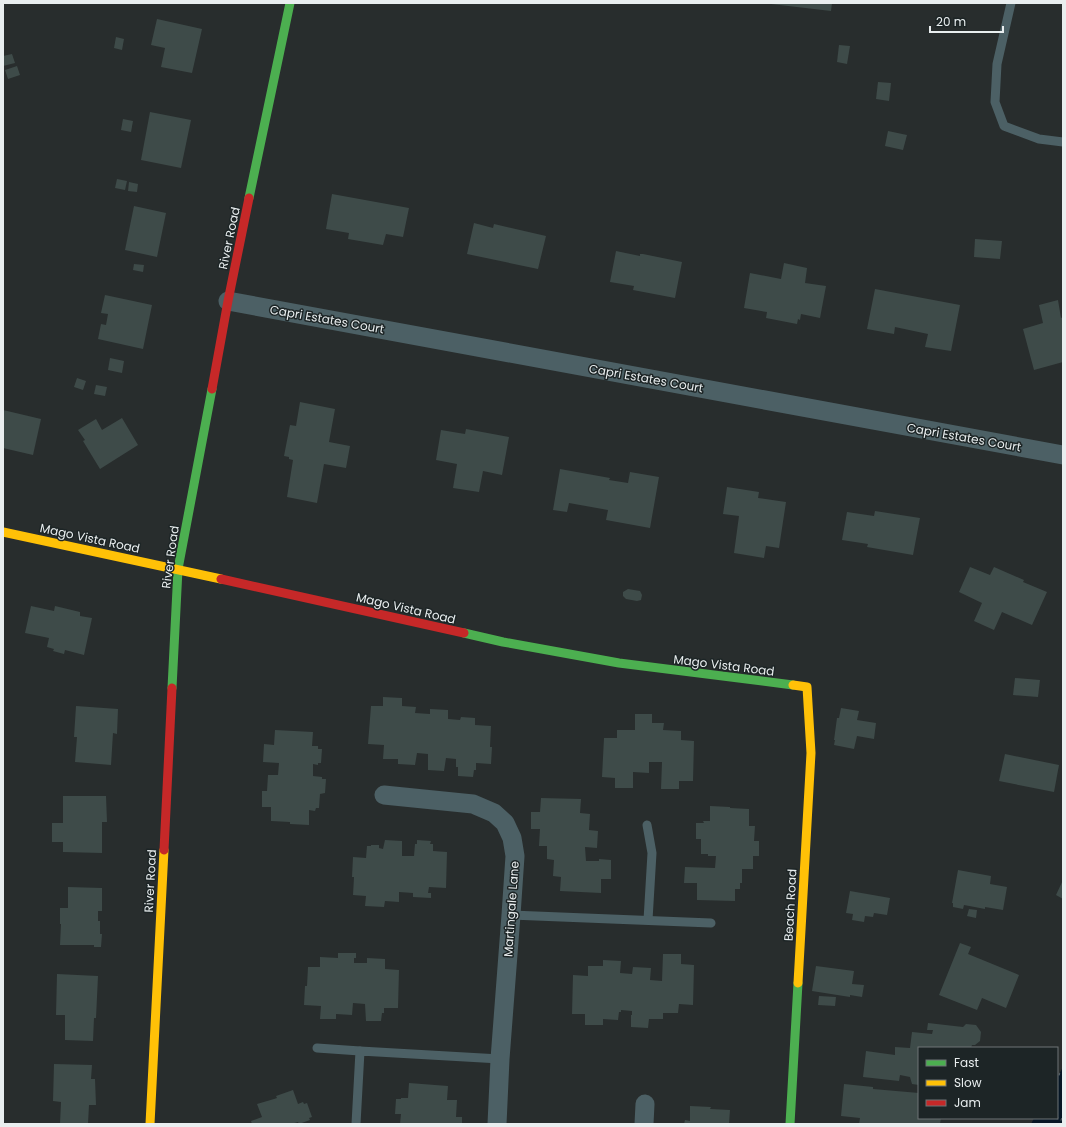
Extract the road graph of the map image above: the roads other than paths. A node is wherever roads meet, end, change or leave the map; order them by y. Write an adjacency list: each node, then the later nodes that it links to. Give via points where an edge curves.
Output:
1 (290, 3): 4 (street, River Road)
2 (1011, 3): 3 (lane, via 997,64 995,102 1004,126 1039,139)
3 (1063, 142)
4 (228, 301): 5 (street, Capri Estates Court); 7 (street, River Road)
5 (1063, 455)
6 (3, 532): 7 (street, Mago Vista Road)
7 (178, 569): 8 (street, Mago Vista Road, via 563,654); 18 (street, River Road)
8 (807, 687): 22 (street, Beach Road, via 811,753)
9 (384, 795): 11 (street, Martingale Lane, via 473,804 494,813 505,823 512,838 515,856)
10 (647, 825): 12 (lane, via 652,853)
11 (511, 915): 12 (lane); 16 (street, Martingale Lane)
12 (648, 920): 13 (lane)
13 (710, 923)
14 (317, 1048): 15 (lane)
15 (360, 1051): 16 (lane); 19 (lane)
16 (500, 1059): 20 (street, Martingale Lane)
17 (645, 1104): 21 (street)
18 (150, 1124)
19 (356, 1124)
20 (497, 1124)
21 (644, 1124)
22 (790, 1124)

